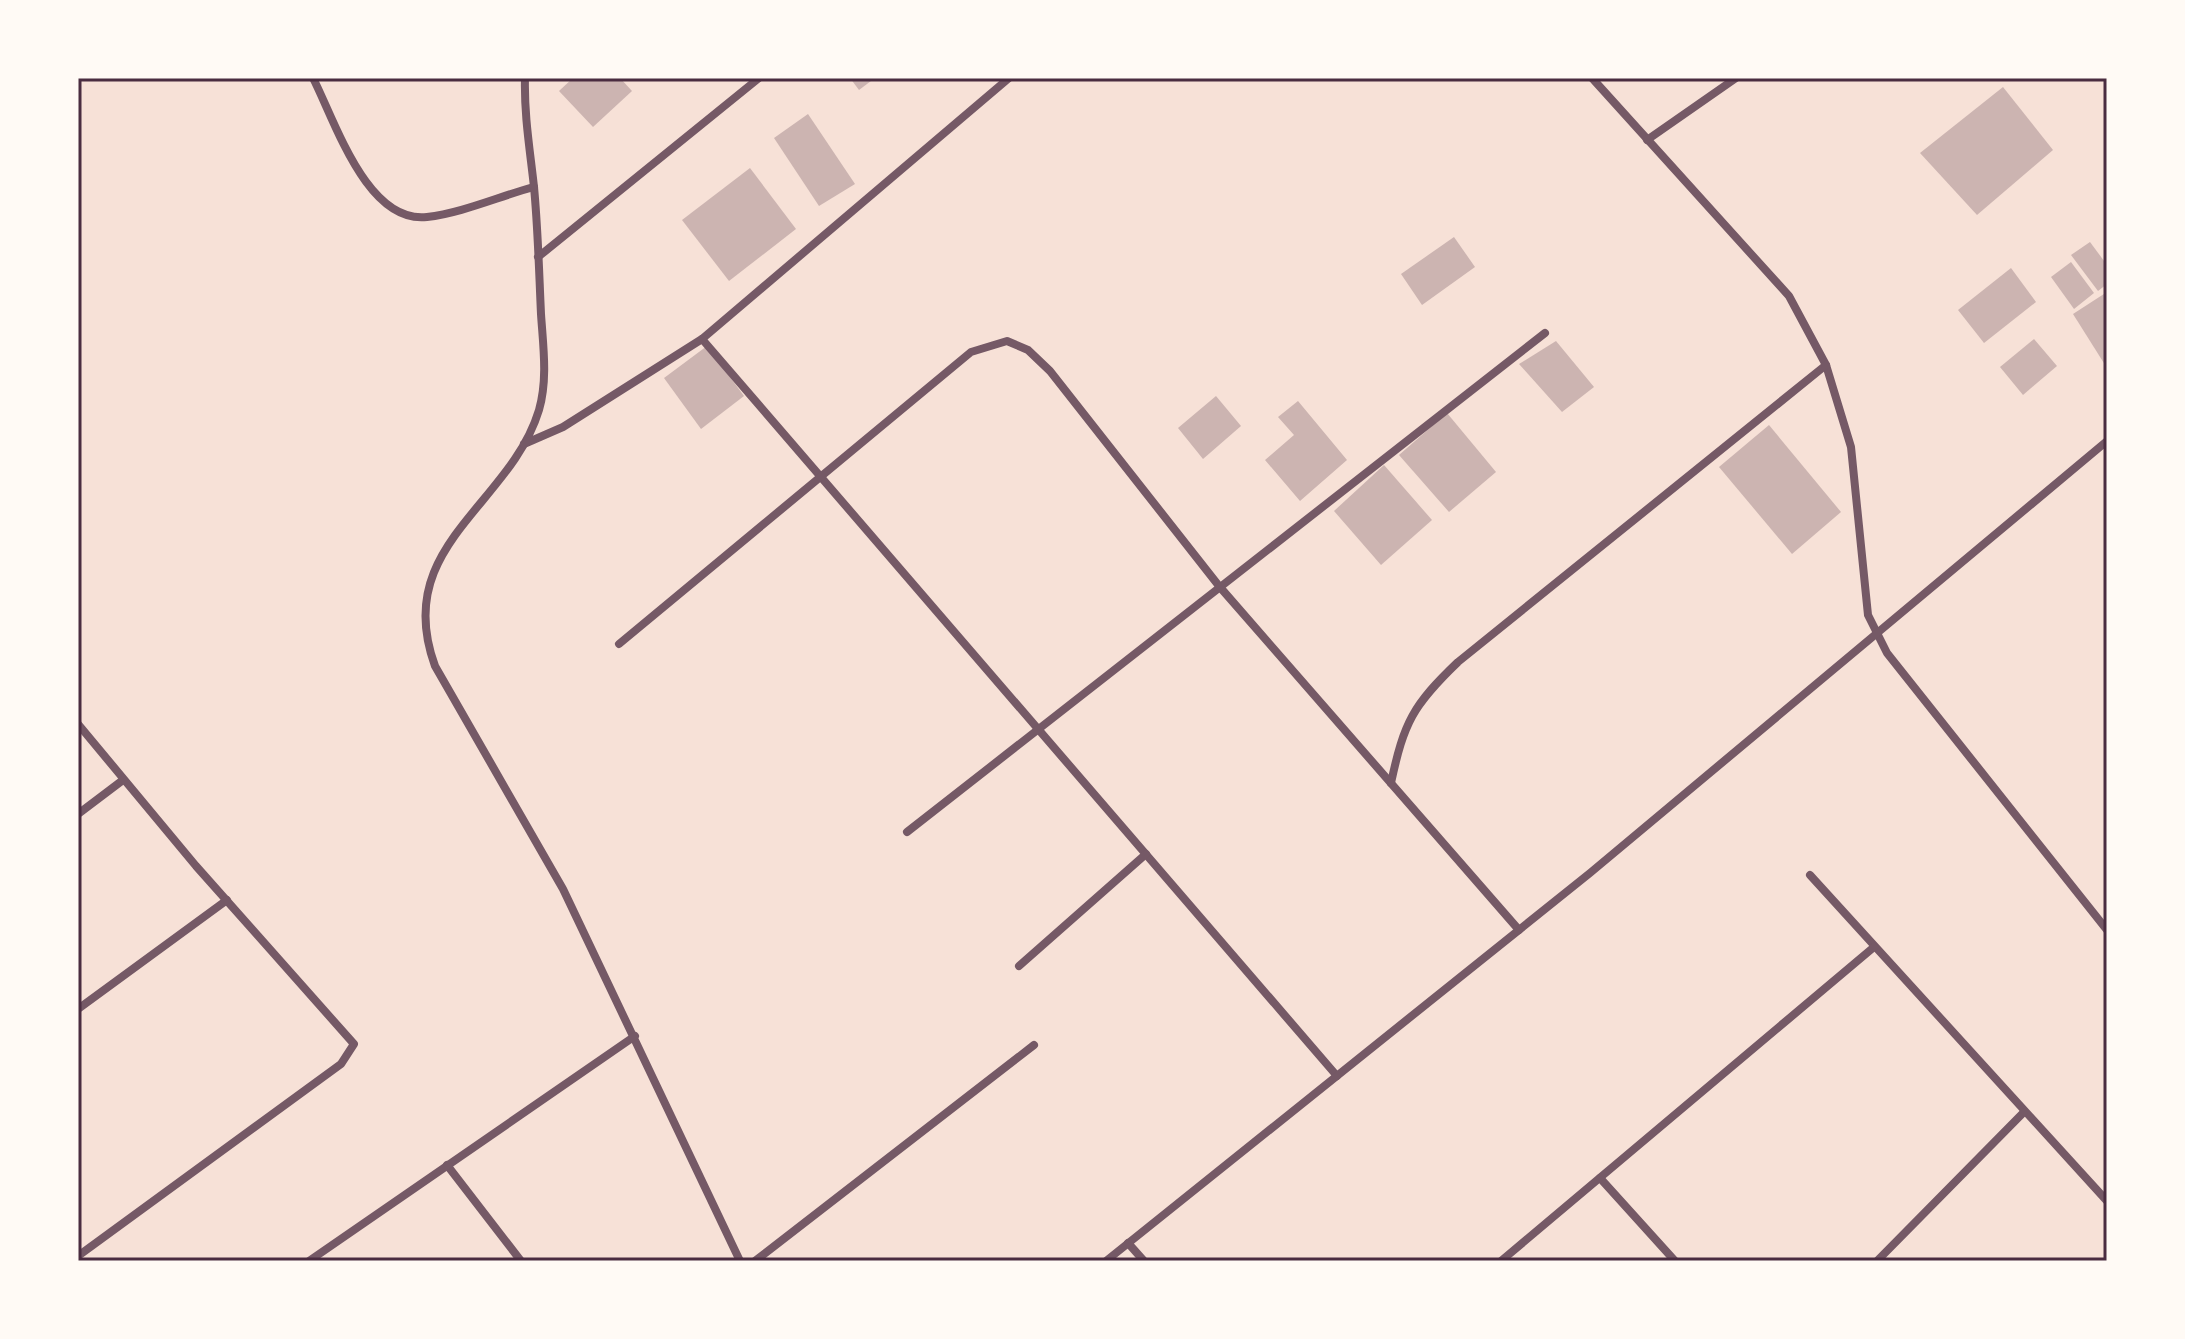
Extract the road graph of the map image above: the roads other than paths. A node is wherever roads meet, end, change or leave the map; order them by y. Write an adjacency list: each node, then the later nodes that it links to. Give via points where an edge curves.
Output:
1 (313, 78): 8 (street, via 361,175 389,209 425,217)
2 (525, 78): 8 (street)
3 (759, 78): 9 (street)
4 (1009, 78): 11 (street)
5 (1592, 78): 7 (street)
6 (1736, 78): 7 (street)
7 (1647, 140): 12 (street, via 1789,296)
8 (534, 187): 9 (street)
9 (538, 257): 14 (street, via 544,369 539,409)
10 (1545, 333): 16 (street)
11 (702, 339): 14 (street, via 563,427); 15 (street)
12 (1826, 365): 17 (street, via 1851,447 1865,591); 22 (street, via 1458,662 1412,712)
13 (2107, 441): 17 (street)
14 (524, 444): 33 (street, via 452,537 429,586 423,612 426,641 435,666 563,889)
15 (822, 477): 16 (street, via 971,352 1007,341 1028,350 1050,371); 18 (street); 20 (street)
16 (1219, 586): 20 (street); 22 (street)
17 (1875, 632): 28 (street); 29 (street)
18 (619, 644)
19 (78, 724): 21 (street)
20 (1038, 728): 24 (street); 25 (street)
21 (123, 780): 23 (street); 27 (street)
22 (1391, 783): 28 (street)
23 (78, 814)
24 (907, 832)
25 (1146, 854): 31 (street); 35 (street)
26 (1810, 875): 30 (street)
27 (227, 900): 32 (street); 41 (street, via 350,1036 352,1051)
28 (1519, 930): 35 (street)
29 (2107, 930)
30 (1874, 947): 36 (street); 38 (street)
31 (1019, 966)
32 (78, 1009)
33 (635, 1036): 37 (street); 45 (street)
34 (1034, 1045): 46 (street)
35 (1337, 1076): 40 (street)
36 (2023, 1113): 39 (street); 51 (street)
37 (447, 1165): 42 (street); 44 (street)
38 (1600, 1178): 49 (street); 50 (street)
39 (2107, 1201)
40 (1128, 1243): 47 (street); 48 (street)
41 (78, 1256)
42 (321, 1258): 43 (street)
43 (309, 1261)
44 (521, 1261)
45 (740, 1261)
46 (755, 1261)
47 (1106, 1261)
48 (1144, 1261)
49 (1501, 1261)
50 (1675, 1261)
51 (1877, 1261)

